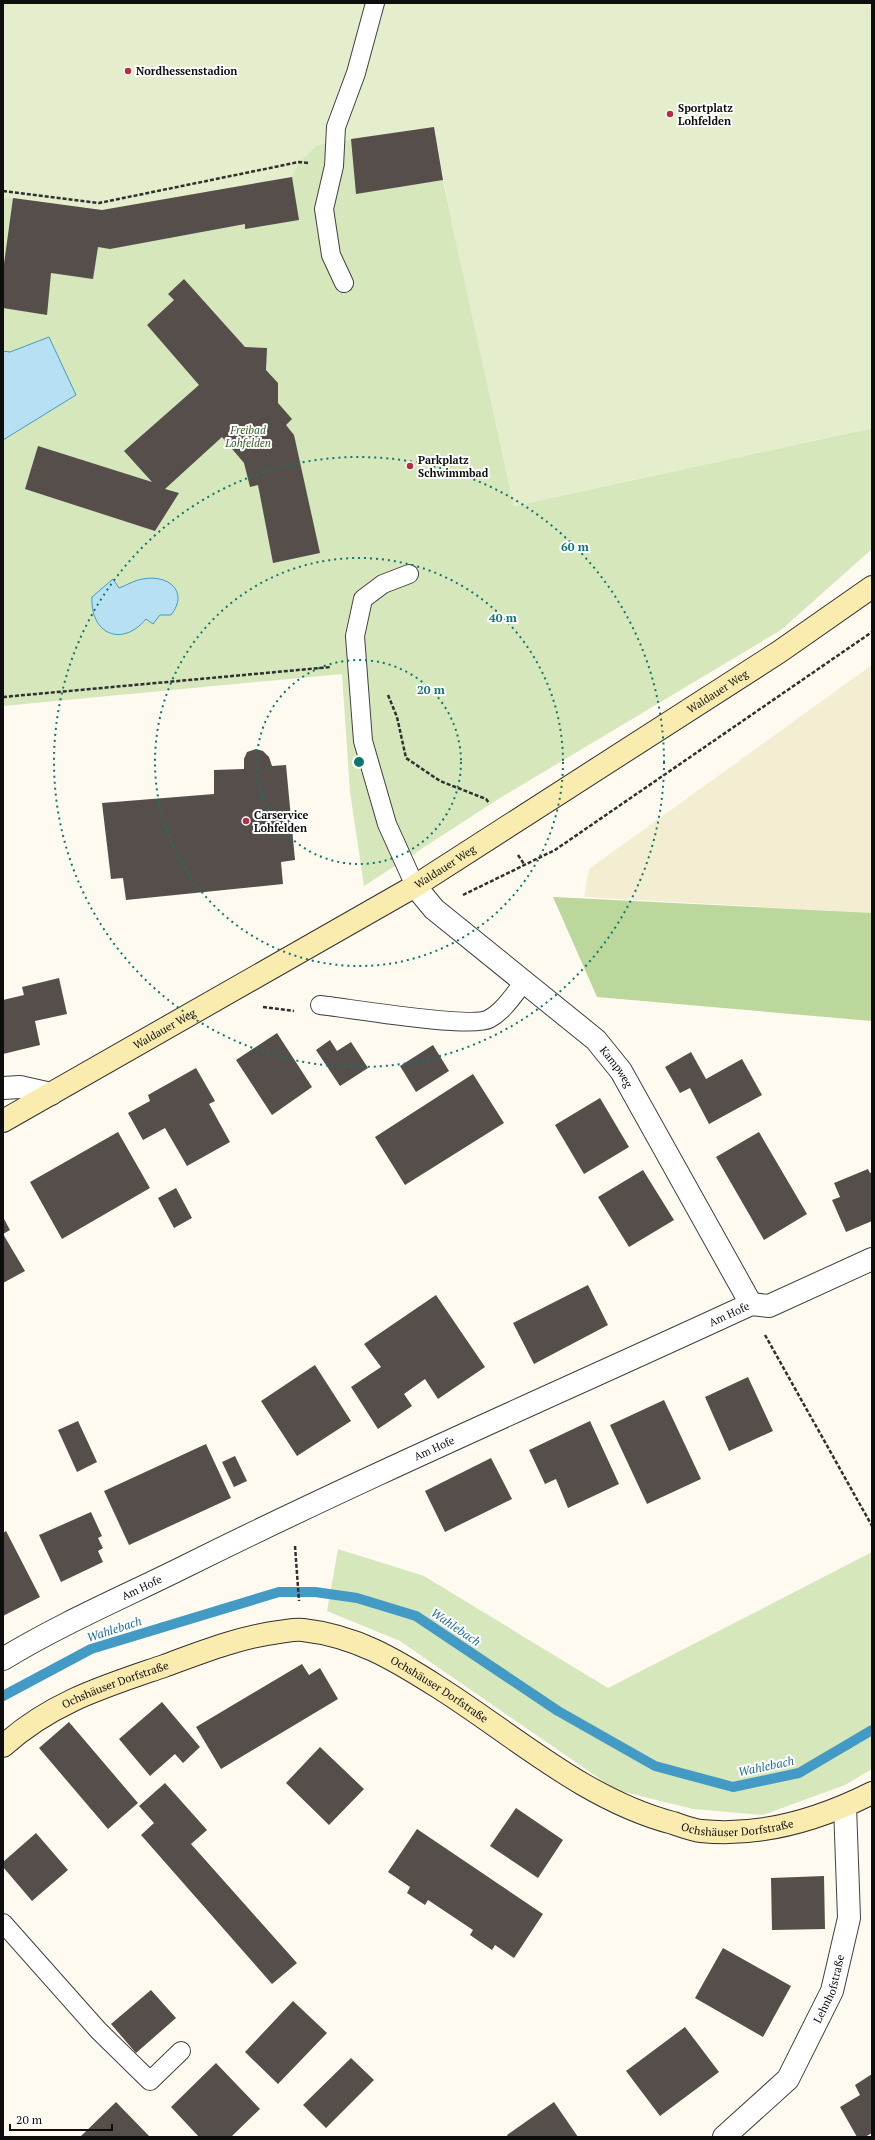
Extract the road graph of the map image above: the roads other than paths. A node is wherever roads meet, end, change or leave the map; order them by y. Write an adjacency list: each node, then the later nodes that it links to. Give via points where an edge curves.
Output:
1 (375, 3): 2 (lane, via 356,73 336,127 334,166 324,209 331,255)
2 (344, 283)
3 (409, 574): 5 (lane, via 383,584 363,599 355,636 364,740 387,824)
4 (872, 587): 5 (street, Waldauer Weg, via 779,652)
5 (415, 886): 6 (street, Kampweg, via 434,910); 9 (street, Waldauer Weg)
6 (524, 982): 7 (lane, via 504,1008 488,1020 460,1022); 12 (street, Kampweg, via 596,1040 621,1071)
7 (320, 1005)
8 (3, 1088): 9 (street, via 20,1087)
9 (51, 1094): 10 (street, Waldauer Weg)
10 (3, 1121)
11 (872, 1259): 12 (street, Am Hofe, via 769,1306)
12 (751, 1304): 13 (street, Am Hofe, via 297,1511 40,1637)
13 (3, 1659)
14 (3, 1746): 16 (street, Ochshäuser Dorfstraße, via 43,1715 84,1693 256,1635 300,1629 342,1636 388,1656 454,1697 572,1778 623,1806 654,1818 700,1831 754,1830 799,1822)
15 (872, 1793): 16 (street, Ochshäuser Dorfstraße)
16 (845, 1806): 19 (street, Lehnhofstraße, via 849,1918 832,1991 788,2079)
17 (3, 1923): 18 (lane, via 98,2030 150,2081)
18 (181, 2051)
19 (724, 2137)

